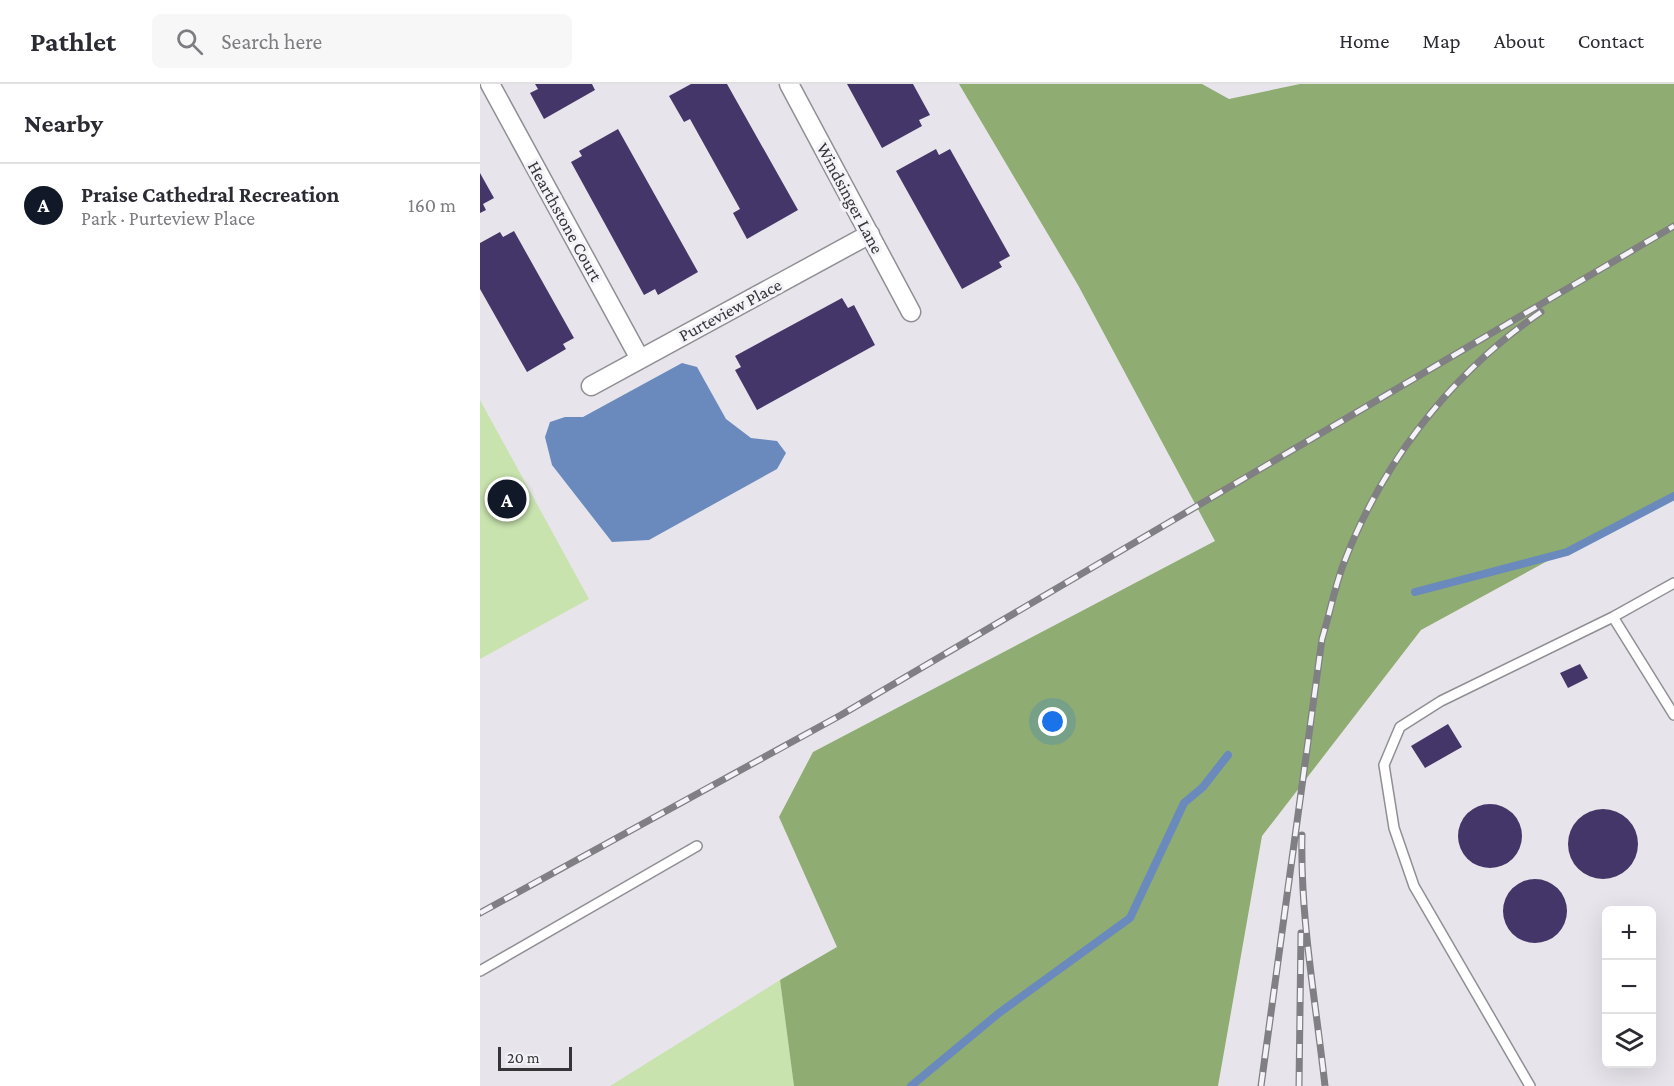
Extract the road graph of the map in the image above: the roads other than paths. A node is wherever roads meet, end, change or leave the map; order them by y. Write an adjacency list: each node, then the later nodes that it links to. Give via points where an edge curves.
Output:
1 (490, 84): 5 (street, Hearthstone Court)
2 (789, 84): 3 (street, Windsinger Lane)
3 (870, 234): 4 (street, Windsinger Lane); 5 (street, Purteview Place)
4 (911, 312)
5 (640, 359): 6 (street, Purteview Place)
6 (591, 386)
7 (1674, 585): 8 (lane)
8 (1613, 617): 9 (lane); 12 (lane, via 1441,701 1400,727 1384,765 1394,828 1414,886)
9 (1674, 715)
10 (697, 846): 11 (lane)
11 (480, 971)
12 (1530, 1086)

